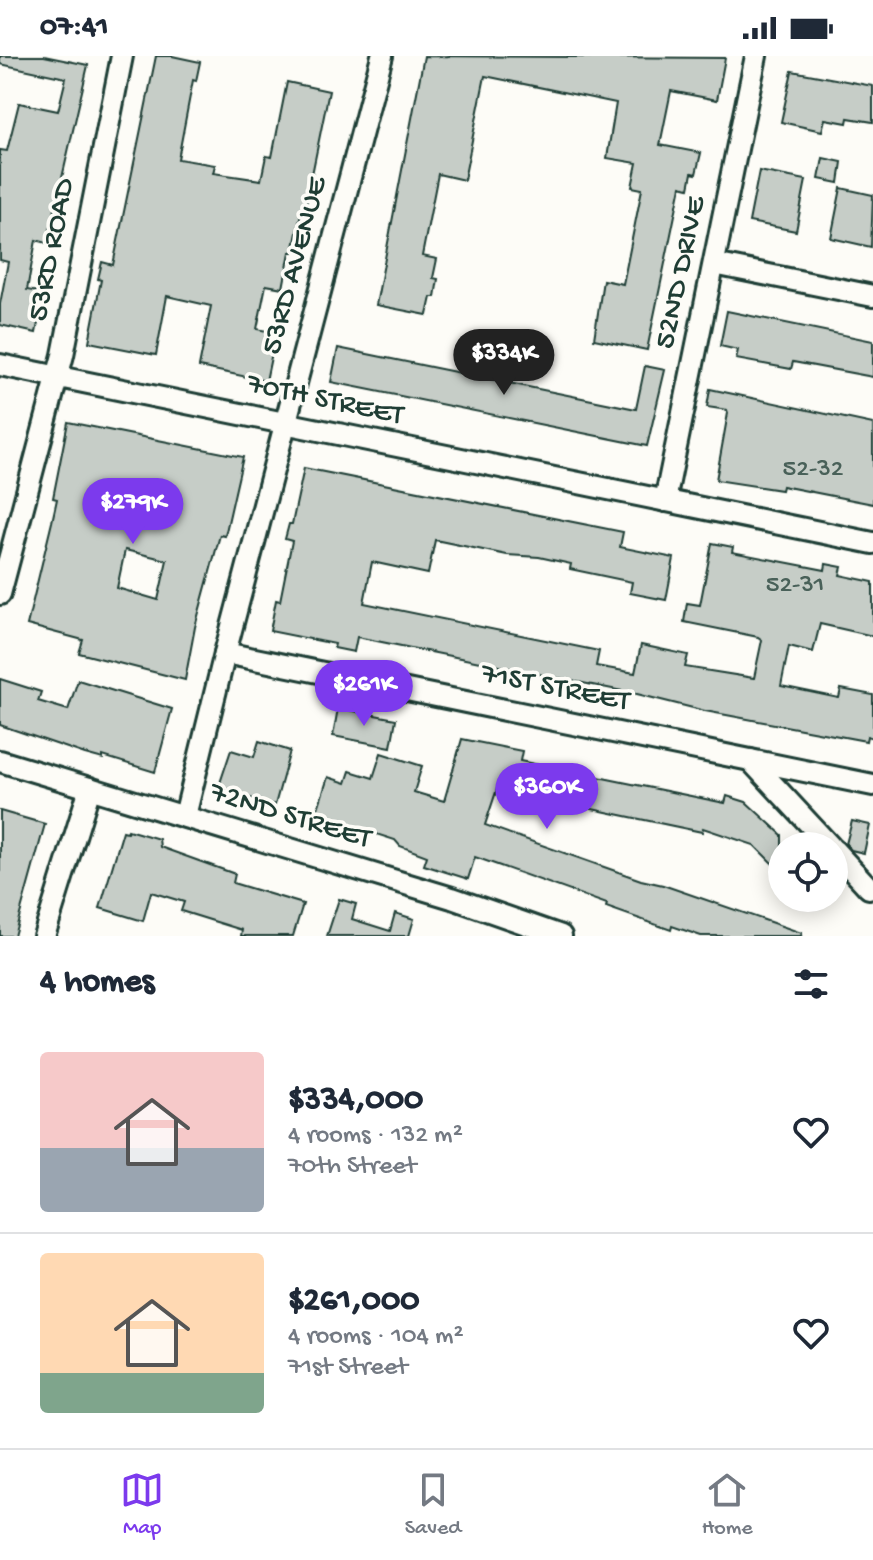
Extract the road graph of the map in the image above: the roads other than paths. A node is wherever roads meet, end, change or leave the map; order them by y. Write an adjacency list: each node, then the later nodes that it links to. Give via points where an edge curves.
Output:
1 (122, 56): 7 (street, 53RD ROAD)
2 (382, 56): 8 (street, 53RD AVENUE)
3 (756, 56): 4 (street, 52ND DRIVE)
4 (714, 264): 5 (street); 9 (street, 52ND DRIVE)
5 (873, 296)
6 (0, 365): 7 (street, 70TH STREET)
7 (57, 377): 8 (street, 70TH STREET); 11 (street, 53RD ROAD)
8 (286, 423): 9 (street, 70TH STREET); 12 (street, 53RD AVENUE)
9 (665, 501): 10 (street, 70TH STREET)
10 (873, 543)
11 (0, 594)
12 (225, 653): 13 (street, 71ST STREET); 17 (street, 53RD AVENUE)
13 (750, 760): 15 (street, 71ST STREET); 18 (street)
14 (0, 761): 16 (street, 72ND STREET)
15 (873, 785)
16 (90, 788): 17 (street, 72ND STREET); 21 (street)
17 (185, 816): 22 (street, 72ND STREET)
18 (817, 832)
19 (848, 865): 20 (street)
20 (869, 888)
21 (44, 936)
22 (561, 936)

